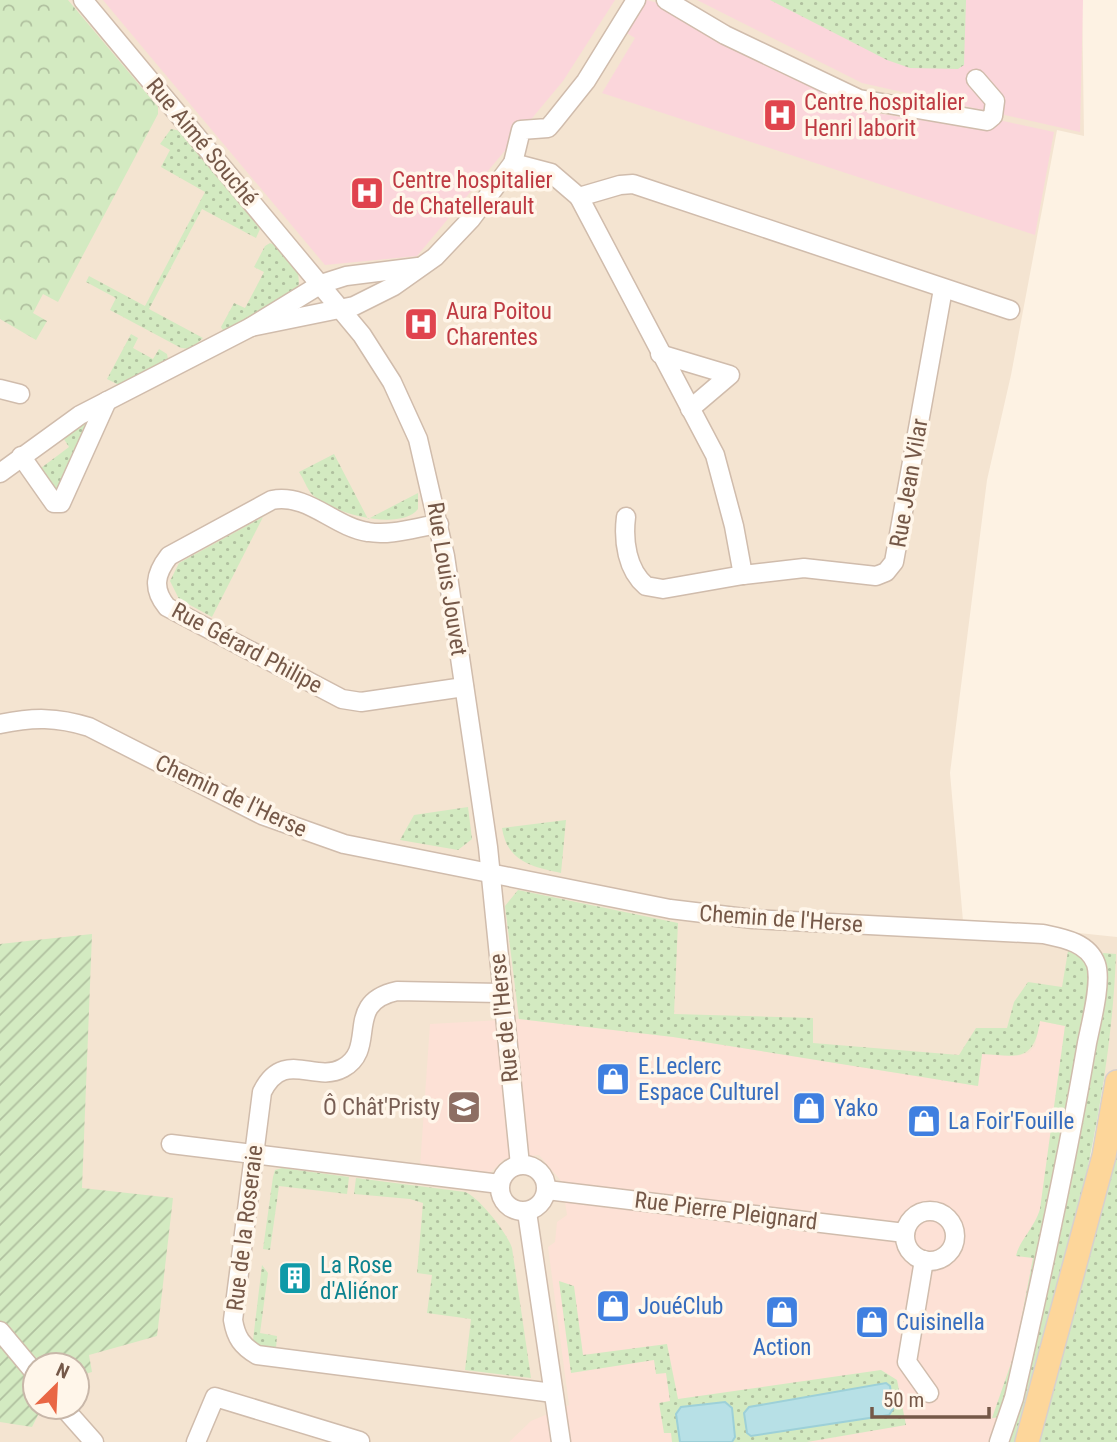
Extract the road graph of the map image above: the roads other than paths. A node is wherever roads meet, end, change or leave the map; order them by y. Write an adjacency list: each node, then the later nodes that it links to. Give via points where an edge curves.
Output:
1 (82, 0): 8 (street, Rue Aimé Souché)
2 (636, 0): 5 (street, via 586,81 554,121 540,130 521,130)
3 (666, 0): 4 (street, via 725,35 865,101 987,121 993,117 995,101)
4 (976, 79)
5 (513, 163): 6 (street, via 551,173); 7 (street, via 471,219)
6 (579, 197): 9 (street, via 633,184); 13 (street)
7 (421, 267): 8 (street, via 346,276); 10 (street, via 394,286)
8 (321, 284): 10 (street, Rue Aimé Souché); 12 (street)
9 (943, 289): 11 (street); 22 (street, Rue Jean Vilar, via 894,562 876,576 804,568)
10 (341, 309): 12 (street); 21 (street, Rue Louis Jouvet, via 380,362 408,418 423,453)
11 (1010, 310)
12 (251, 327): 16 (street)
13 (660, 354): 17 (street); 17 (street, via 730,375)
14 (0, 389): 15 (street)
15 (20, 394)
16 (107, 401): 18 (street); 18 (street, via 61,503 54,503)
17 (690, 409): 22 (street, via 719,467)
18 (21, 456): 19 (street)
19 (0, 473)
20 (626, 517): 22 (street, Rue Jean Vilar, via 626,549 646,586 663,589)
21 (439, 524): 23 (street, Rue Louis Jouvet); 23 (street, Rue Gérard Philipe, via 368,532 285,497 169,556 159,569 156,584 167,607 342,699 361,702)
22 (743, 575)
23 (464, 687): 25 (street, Rue Louis Jouvet)
24 (0, 724): 25 (street, Chemin de l'Herse, via 33,717 59,718 89,727 301,831 344,844)
25 (488, 871): 26 (street, Rue de l'Herse); 45 (street, Chemin de l'Herse, via 670,909 752,919 1043,934 1084,947 1096,964 1096,992 1027,1344)
26 (500, 993): 29 (street, Rue de la Roseraie, via 397,991 380,995 369,1003 355,1057 343,1068 331,1072 296,1068 268,1080 262,1092); 30 (street, Rue de l'Herse)
27 (1117, 1082): 46 (main road, via 1104,1156)
28 (171, 1144): 29 (street)
29 (254, 1155): 31 (street); 38 (street, Rue de la Roseraie, via 233,1320 243,1346 257,1355)
30 (520, 1165): 31 (street, via 507,1171); 32 (street, via 539,1171)
31 (500, 1184): 33 (street, via 506,1205)
32 (547, 1189): 33 (street, via 541,1204); 34 (street, Rue Pierre Pleignard)
33 (527, 1212): 38 (street)
34 (905, 1233): 35 (street, via 907,1247); 35 (street, via 911,1219 924,1212 939,1213 951,1224 952,1247 940,1259)
35 (924, 1260): 39 (street, via 907,1362)
36 (0, 1331): 37 (street)
37 (21, 1356)
38 (553, 1393): 44 (street)
39 (929, 1393)
40 (75, 1421): 42 (street)
41 (360, 1441): 43 (street, via 215,1397)
42 (94, 1442)
43 (196, 1442)
44 (561, 1442)
45 (999, 1442)
46 (1027, 1442)

